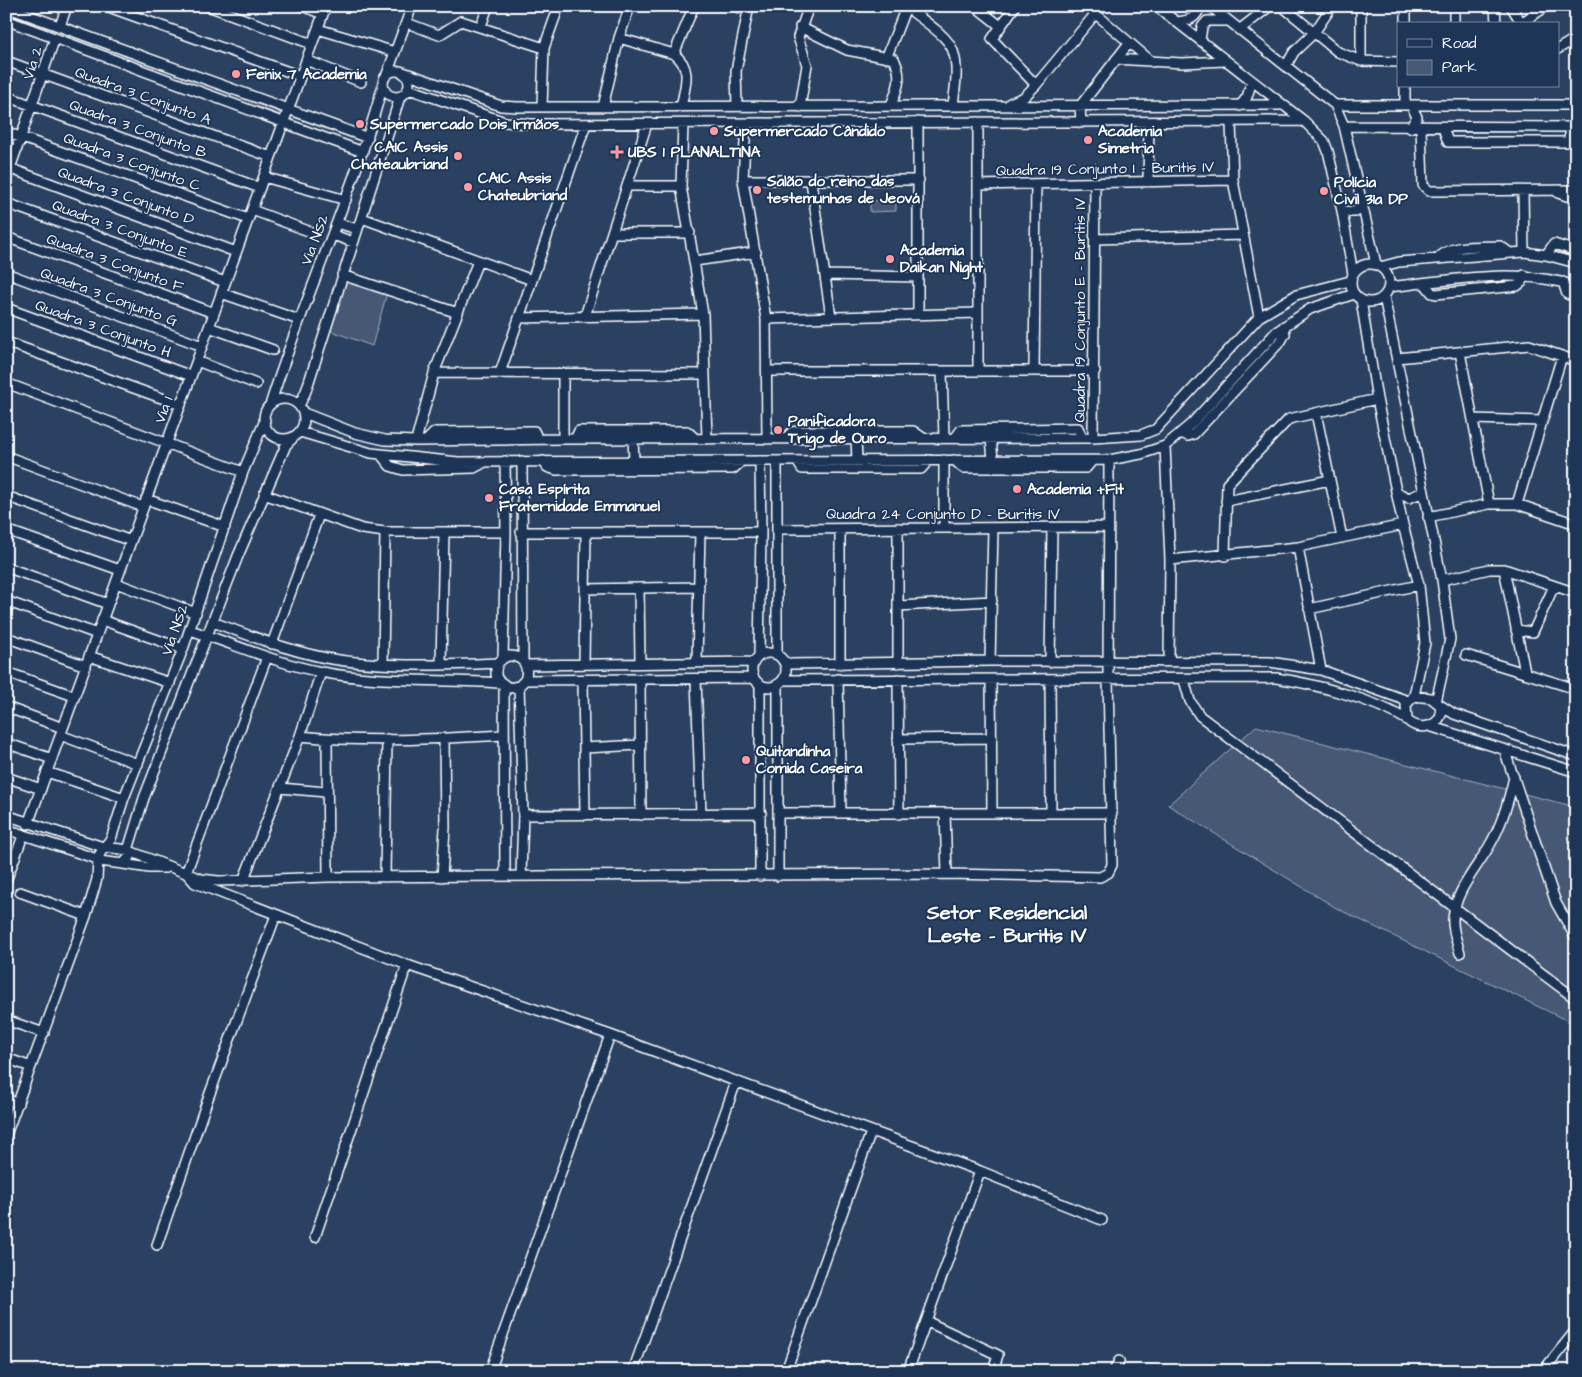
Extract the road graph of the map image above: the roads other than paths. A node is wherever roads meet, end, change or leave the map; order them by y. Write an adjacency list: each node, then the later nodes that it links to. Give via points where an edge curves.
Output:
1 (67, 6): 41 (street)
2 (106, 6): 72 (street)
3 (208, 6): 52 (street)
4 (302, 6): 30 (street)
5 (412, 6): 39 (street)
6 (488, 6): 42 (street)
7 (559, 6): 53 (street)
8 (630, 6): 48 (street)
9 (694, 6): 56 (street)
10 (735, 6): 29 (street)
11 (809, 6): 43 (street)
12 (976, 6): 40 (street)
13 (1015, 6): 40 (street)
14 (1156, 6): 33 (street)
15 (1200, 6): 33 (street, via 1195,17)
16 (1210, 6): 32 (street)
17 (1270, 6): 45 (street)
18 (1282, 6): 46 (street)
19 (1332, 6): 46 (street)
20 (1361, 6): 62 (street)
21 (1406, 6): 34 (street)
22 (1454, 6): 35 (street)
23 (1495, 6): 36 (street)
24 (1511, 6): 37 (street)
25 (1547, 6): 38 (street)
26 (6, 7): 41 (street)
27 (906, 7): 57 (street); 83 (street, via 937,31 953,50 956,70)
28 (1100, 8): 51 (street); 77 (street)
29 (749, 9): 92 (street, via 736,71)
30 (324, 10): 44 (street, Via 1)
31 (6, 20): 47 (street)
32 (1228, 21): 45 (street); 50 (street, via 1207,22 1202,26)
33 (1176, 22): 50 (street)
34 (1406, 22)
35 (1454, 22)
36 (1496, 22)
37 (1521, 22)
38 (1525, 22)
39 (406, 23): 42 (street, via 439,35 461,20); 55 (street)
40 (999, 25): 77 (street, via 992,39)
41 (60, 26): 47 (street, Via 2, via 52,30); 65 (street)
42 (481, 26): 53 (street)
43 (800, 27): 57 (street, via 847,50); 99 (street, via 798,44 807,65)
44 (318, 29): 52 (street, Via 1); 55 (street)
45 (1239, 30): 66 (street)
46 (1314, 32): 62 (street, via 1338,52); 66 (street, via 1294,52)
47 (55, 38): 70 (street, Via 2); 71 (street)
48 (619, 38): 56 (street); 91 (street)
49 (1576, 38): 54 (street)
50 (1200, 40): 61 (street)
51 (1129, 43): 58 (street); 63 (street)
52 (312, 44): 59 (street, Via 1)
53 (544, 48): 95 (street)
54 (1560, 48)
55 (395, 52): 69 (street)
56 (674, 54): 98 (street, via 688,71)
57 (887, 56): 82 (street, via 898,67 900,82)
58 (1116, 59): 63 (street); 93 (street)
59 (306, 60): 72 (street, Via 1); 75 (street)
60 (6, 61): 70 (street, Quadra 3 Conjunto A)
61 (1225, 61): 63 (street); 73 (street)
62 (1361, 61): 64 (street)
63 (1152, 62)
64 (1397, 62)
65 (159, 63): 67 (street); 71 (street, via 162,70)
66 (1286, 66): 87 (street)
67 (180, 71): 74 (street, via 175,75); 102 (street)
68 (400, 71): 69 (street); 79 (street, via 409,78); 95 (street, via 501,106)
69 (387, 74): 76 (street)
70 (44, 75): 90 (street, Via 2); 129 (street, Quadra 3 Conjunto A)
71 (157, 75): 74 (street)
72 (300, 76): 102 (street, Via 1)
73 (1252, 81): 86 (street); 94 (street)
74 (175, 82): 106 (street)
75 (361, 82)
76 (383, 85): 81 (street, via 390,96); 126 (street, Via NS2)
77 (1036, 85): 84 (street, via 1024,97)
78 (1406, 88): 88 (street)
79 (409, 89): 81 (street); 114 (street, via 505,122)
80 (6, 96): 90 (street, Quadra 3 Conjunto B)
81 (400, 97): 153 (street)
82 (891, 105): 83 (street); 101 (street)
83 (953, 105): 84 (street)
84 (1008, 105): 85 (street)
85 (1066, 105): 93 (street); 110 (street)
86 (1283, 105): 94 (street); 103 (street)
87 (1335, 105): 88 (street); 118 (street)
88 (1408, 105): 89 (street); 120 (street, via 1417,118)
89 (1576, 105)
90 (33, 106): 125 (street, Via 2); 143 (street, Quadra 3 Conjunto B)
91 (603, 106): 95 (street); 96 (street)
92 (737, 106): 98 (street); 99 (street)
93 (1080, 106): 94 (street); 111 (street)
94 (1240, 106)
95 (542, 107)
96 (656, 107): 97 (street); 115 (street, via 657,117)
97 (669, 107): 98 (street); 116 (street, via 666,117)
98 (681, 107)
99 (800, 107): 100 (street)
100 (820, 107): 101 (street); 108 (street, via 821,117)
101 (834, 107): 109 (street)
102 (288, 110): 106 (street, Via 1); 124 (street)
103 (1304, 121): 113 (street); 151 (street, via 1324,141)
104 (918, 122): 105 (street); 109 (street); 135 (street)
105 (978, 122): 110 (street); 140 (street)
106 (283, 123): 127 (street); 129 (street, Via 1)
107 (746, 123): 108 (street); 117 (street); 133 (street)
108 (817, 123): 109 (street)
109 (834, 123)
110 (1067, 123): 111 (street)
111 (1081, 123): 112 (street)
112 (1149, 123): 113 (street); 137 (street)
113 (1231, 123): 136 (street)
114 (586, 124): 115 (street); 178 (street)
115 (651, 124): 116 (street); 141 (street)
116 (669, 124): 117 (street)
117 (683, 124): 142 (street)
118 (1344, 126): 120 (street); 150 (street)
119 (1574, 127): 122 (street); 122 (street, via 1568,142 1448,142)
120 (1410, 128): 121 (street)
121 (1421, 128): 122 (street); 145 (street, via 1423,184 1429,191)
122 (1443, 128)
123 (6, 132): 125 (street, Quadra 3 Conjunto C)
124 (349, 132): 126 (street); 127 (street)
125 (22, 137): 130 (street, Via 2); 152 (street, Quadra 3 Conjunto C)
126 (368, 138): 128 (street, Via NS2)
127 (345, 146): 128 (street)
128 (363, 152): 148 (street, Via NS2)
129 (271, 157): 131 (street, Via 1)
130 (8, 168): 132 (street, Via 2); 165 (street, Quadra 3 Conjunto D)
131 (264, 177): 143 (street, Via 1); 148 (street)
132 (6, 180)
133 (743, 180): 134 (street); 166 (street)
134 (811, 180): 135 (street); 175 (street)
135 (918, 180): 176 (street)
136 (1233, 180): 137 (street, Quadra 19 Conjunto I - Buritis IV); 160 (street)
137 (1148, 182): 138 (street, Quadra 19 Conjunto I - Buritis IV)
138 (1095, 183): 139 (street, Quadra 19 Conjunto I - Buritis IV); 162 (street, Quadra 19 Conjunto E - Buritis IV)
139 (1036, 184): 140 (street, Quadra 19 Conjunto I - Buritis IV); 211 (street)
140 (978, 185): 189 (street)
141 (628, 186): 142 (street); 157 (street)
142 (681, 186): 158 (street)
143 (260, 188): 152 (street, Via 1)
144 (1576, 190): 146 (street)
145 (1523, 191): 146 (street); 167 (street)
146 (1553, 191): 147 (street)
147 (1576, 199)
148 (346, 200): 154 (street, Via NS2)
149 (6, 203): 179 (street, Quadra 3 Conjunto E)
150 (1363, 204): 151 (street, via 1356,212); 172 (street)
151 (1342, 211): 177 (street)
152 (250, 214): 156 (street, Quadra 3 Conjunto C); 165 (street, Via 1)
153 (362, 218): 155 (street); 169 (street)
154 (337, 223): 155 (street); 159 (street, Via NS2)
155 (357, 229): 163 (street)
156 (312, 232)
157 (612, 233): 158 (street); 193 (street)
158 (690, 233): 170 (street)
159 (333, 235): 163 (street); 198 (street, Via NS2)
160 (1242, 235): 162 (street); 195 (street)
161 (6, 237): 190 (street, Quadra 3 Conjunto F)
162 (1095, 239): 212 (street, Quadra 19 Conjunto E - Buritis IV)
163 (353, 242): 174 (street)
164 (1576, 251): 168 (street, via 1554,244)
165 (236, 252): 179 (street, Via 1)
166 (756, 252): 170 (street); 197 (street)
167 (1524, 252): 168 (street); 172 (street)
168 (1546, 254): 171 (street)
169 (478, 261): 178 (street); 188 (street)
170 (695, 261): 191 (street)
171 (1576, 263)
172 (1378, 266): 177 (street, via 1362,265); 182 (street, via 1388,275)
173 (6, 273): 201 (street, Quadra 3 Conjunto G)
174 (342, 275): 188 (street); 223 (street)
175 (825, 275): 176 (street); 194 (street)
176 (918, 277): 192 (street)
177 (1351, 277): 184 (street); 195 (street, via 1296,296)
178 (532, 280): 196 (street)
179 (225, 282): 183 (street, Via 1)
180 (1563, 282): 181 (street); 182 (street, via 1509,275); 186 (street, via 1567,294)
181 (1576, 286)
182 (1389, 287): 185 (street)
183 (221, 293): 190 (street, Via 1); 198 (street)
184 (1357, 297): 185 (street, via 1373,302); 220 (street); 245 (street, via 1310,309 1276,332)
185 (1384, 297): 205 (street)
186 (1576, 297)
187 (6, 308): 217 (street, Quadra 3 Conjunto H)
188 (458, 313): 213 (street)
189 (978, 313): 192 (street); 210 (street)
190 (214, 314): 199 (street, Via 1)
191 (703, 314): 193 (street); 216 (street)
192 (918, 314): 194 (street)
193 (585, 316): 196 (street)
194 (831, 317): 197 (street)
195 (1259, 317): 236 (street, via 1156,429 1141,435)
196 (519, 318): 214 (street)
197 (766, 318): 208 (street)
198 (299, 320): 222 (street, Via NS2)
199 (209, 327): 201 (street, Via 1); 202 (street)
200 (6, 342): 221 (street)
201 (202, 346): 206 (street, Via 1)
202 (273, 350)
203 (1460, 352): 204 (street, via 1529,346); 205 (street); 225 (street)
204 (1562, 356): 207 (street); 227 (street)
205 (1397, 358): 265 (street)
206 (196, 361): 217 (street, Via 1); 219 (street)
207 (1576, 361)
208 (767, 371): 209 (street); 242 (street)
209 (942, 371): 210 (street); 232 (street)
210 (978, 371): 211 (street)
211 (1034, 371): 212 (street)
212 (1094, 371): 236 (street, Quadra 19 Conjunto E - Buritis IV)
213 (434, 373): 214 (street); 243 (street)
214 (500, 373): 215 (street)
215 (563, 373): 216 (street); 237 (street)
216 (705, 374): 241 (street)
217 (191, 376): 221 (street, Via 1)
218 (6, 383): 244 (street)
219 (256, 384)
220 (1377, 399): 224 (street); 264 (street)
221 (180, 405): 244 (street, Via 1)
222 (270, 405): 223 (street, via 285,399); 226 (street)
223 (301, 410): 228 (street, via 303,426); 243 (street, via 355,433 385,440)
224 (1316, 413): 263 (street); 268 (street, via 1290,419 1227,484)
225 (1473, 419): 227 (street); 270 (street)
226 (265, 420): 228 (street, via 274,436 281,439); 262 (street, Via NS2)
227 (1542, 421): 271 (street)
228 (297, 434): 253 (street, via 381,455 458,462); 266 (street, via 286,445)
229 (785, 438): 230 (street); 231 (street, via 799,431 913,431); 242 (street)
230 (856, 438): 231 (street); 247 (street)
231 (923, 438): 232 (street)
232 (944, 438): 233 (street)
233 (955, 438): 234 (street); 235 (street, via 961,430 1078,428)
234 (991, 438): 235 (street); 251 (street)
235 (1082, 438): 236 (street)
236 (1093, 438)
237 (563, 439): 238 (street); 243 (street)
238 (575, 439): 239 (street); 240 (street, via 580,431 687,431)
239 (634, 439): 240 (street); 256 (street)
240 (696, 439): 241 (street)
241 (707, 439): 242 (street)
242 (767, 439)
243 (416, 441)
244 (167, 442): 262 (street); 269 (street, Via 1)
245 (1165, 446): 252 (street); 297 (street)
246 (6, 456): 269 (street)
247 (857, 460): 248 (street); 260 (street)
248 (929, 460): 249 (street); 260 (street, via 920,469 802,469)
249 (944, 460): 250 (street); 279 (street)
250 (954, 460): 251 (street); 261 (street, via 963,468 1086,468)
251 (993, 460): 261 (street)
252 (1109, 460): 261 (street); 282 (street)
253 (505, 461): 254 (street); 288 (street)
254 (522, 461): 255 (street); 289 (street)
255 (543, 461): 256 (street); 257 (street, via 552,469 566,470 733,469)
256 (634, 461): 257 (street)
257 (742, 461): 258 (street)
258 (760, 461): 259 (street); 292 (street)
259 (777, 461): 260 (street); 283 (street)
260 (797, 461)
261 (1092, 461)
262 (243, 472): 277 (street, Via NS2)
263 (1330, 480): 268 (street); 293 (street)
264 (1396, 492): 265 (street, via 1412,498); 276 (street)
265 (1423, 492): 274 (street)
266 (264, 494): 273 (street); 316 (street)
267 (6, 496): 294 (street)
268 (1226, 501): 296 (street)
269 (145, 503): 277 (street); 294 (street, Via 1)
270 (1489, 504): 271 (street); 274 (street)
271 (1517, 504): 275 (street)
272 (1576, 513): 275 (street)
273 (319, 515): 286 (street, via 362,529); 322 (street)
274 (1428, 517): 301 (street)
275 (1574, 524)
276 (1403, 525): 293 (street); 303 (street)
277 (225, 527): 314 (street, Via NS2)
278 (898, 528): 279 (street, Quadra 24 Conjunto D - Buritis IV); 284 (street, Quadra 24 Conjunto D - Buritis IV); 312 (street)
279 (944, 528): 280 (street, Quadra 24 Conjunto D - Buritis IV)
280 (992, 528): 281 (street, Quadra 24 Conjunto D - Buritis IV); 310 (street)
281 (1052, 528): 282 (street, Quadra 24 Conjunto D - Buritis IV); 335 (street)
282 (1108, 528): 336 (street)
283 (779, 529): 284 (street, Quadra 24 Conjunto D - Buritis IV); 327 (street)
284 (840, 529): 341 (street)
285 (6, 530): 300 (street)
286 (385, 532): 287 (street); 339 (street)
287 (444, 532): 288 (street); 340 (street)
288 (506, 532): 329 (street)
289 (521, 532): 290 (street); 332 (street)
290 (586, 532): 291 (street); 307 (street)
291 (700, 532): 292 (street); 305 (street)
292 (761, 532): 328 (street)
293 (1342, 538): 295 (street)
294 (131, 541): 300 (street, Via 1)
295 (1298, 547): 296 (street); 313 (street)
296 (1226, 556): 297 (street)
297 (1170, 560): 331 (street)
298 (6, 567): 311 (street)
299 (1504, 569): 301 (street); 304 (street); 318 (street)
300 (120, 570): 302 (street, Via 1)
301 (1442, 580): 364 (street, via 1450,639)
302 (116, 583): 311 (street, Via 1); 314 (street)
303 (1419, 585): 313 (street); 363 (street, via 1425,643)
304 (1554, 586): 308 (street); 318 (street, via 1533,632)
305 (699, 587): 306 (street); 334 (street)
306 (639, 588): 307 (street); 333 (street)
307 (585, 589): 337 (street)
308 (1576, 593)
309 (6, 602): 319 (street)
310 (992, 602): 312 (street); 330 (street)
311 (108, 604): 315 (street, Via 1)
312 (898, 606): 338 (street)
313 (1308, 608): 343 (street)
314 (196, 612): 317 (street, Via NS2)
315 (102, 620): 319 (street, Via 1); 323 (street)
316 (213, 622): 320 (street); 322 (street)
317 (190, 630): 320 (street); 323 (street, Via NS2)
318 (1516, 630): 346 (street)
319 (97, 634): 325 (street, Via 1)
320 (208, 636): 326 (street); 408 (street, via 144,798)
321 (6, 637): 342 (street)
322 (272, 644): 339 (street, via 325,657)
323 (183, 649): 358 (street, Via NS2)
324 (1466, 655): 346 (street)
325 (89, 656): 342 (street, Via 1); 358 (street)
326 (267, 657): 345 (street); 414 (street)
327 (780, 658): 328 (street, via 768,653); 341 (street, via 791,664); 357 (street, via 786,670)
328 (757, 659): 334 (street); 356 (street, via 752,673)
329 (500, 661): 332 (street, via 513,656); 340 (street); 360 (street, via 495,674)
330 (990, 661): 335 (street); 338 (street)
331 (1169, 661): 336 (street); 343 (street, via 1270,662)
332 (524, 662): 337 (street); 359 (street, via 527,670)
333 (640, 662): 334 (street); 337 (street)
334 (697, 662)
335 (1050, 662): 336 (street)
336 (1108, 662): 350 (street)
337 (584, 663)
338 (898, 663): 341 (street)
339 (384, 664): 340 (street)
340 (441, 664)
341 (840, 664)
342 (86, 666): 362 (street, Via 1)
343 (1321, 670): 363 (street)
344 (6, 672): 362 (street)
345 (322, 672): 360 (street); 370 (street)
346 (1525, 672): 361 (street)
347 (1050, 678): 350 (street); 353 (street); 394 (street)
348 (696, 679): 351 (street); 356 (street); 395 (street)
349 (898, 679): 352 (street); 353 (street); 375 (street)
350 (1108, 679): 354 (street); 399 (street)
351 (640, 680): 355 (street); 377 (street)
352 (838, 680): 357 (street); 392 (street)
353 (991, 680): 371 (street)
354 (1184, 680): 366 (street, via 1276,678 1298,681 1391,710); 427 (street, via 1190,701 1200,716)
355 (583, 681): 359 (street); 378 (street)
356 (757, 681): 357 (street, via 769,687); 396 (street)
357 (780, 682): 391 (street)
358 (170, 683): 382 (street, Via NS2)
359 (522, 683): 360 (street); 401 (street)
360 (502, 685): 369 (street)
361 (1576, 690)
362 (74, 696): 368 (street, Via 1)
363 (1411, 699): 364 (street, via 1431,698); 366 (street, via 1405,709)
364 (1438, 704): 367 (street, via 1439,720); 380 (street, via 1454,714)
365 (6, 707): 368 (street)
366 (1407, 720): 367 (street, via 1415,726)
367 (1429, 726): 379 (street)
368 (62, 731): 381 (street, Via 1); 382 (street)
369 (503, 735): 374 (street); 416 (street)
370 (300, 736): 372 (street); 387 (street)
371 (992, 738): 375 (street); 393 (street)
372 (327, 739): 373 (street); 389 (street)
373 (387, 739): 374 (street); 421 (street)
374 (444, 739): 422 (street)
375 (898, 739): 397 (street)
376 (6, 743): 381 (street)
377 (640, 745): 378 (street); 403 (street)
378 (584, 748): 402 (street)
379 (1504, 749): 384 (street); 386 (street)
380 (1576, 756)
381 (52, 759): 383 (street, Via 1)
382 (138, 764): 390 (street, Via NS2)
383 (47, 772): 388 (street, Via 1); 390 (street)
384 (1576, 772)
385 (6, 777): 388 (street)
386 (1514, 777): 427 (street, via 1508,806 1492,842 1465,883); 430 (street, via 1556,903)
387 (280, 788): 389 (street); 425 (street)
388 (41, 789): 404 (street, Via 1)
389 (326, 792): 420 (street)
390 (124, 798): 407 (street, Via NS2, via 111,838)
391 (778, 813): 392 (street); 419 (street)
392 (841, 813): 397 (street)
393 (992, 813): 394 (street); 398 (street)
394 (1051, 813): 399 (street)
395 (701, 814): 396 (street); 403 (street)
396 (761, 814): 418 (street)
397 (899, 814): 398 (street)
398 (944, 814): 415 (street)
399 (1112, 814): 415 (street, via 1112,865 1108,873 1100,877)
400 (6, 815): 404 (street)
401 (523, 815): 402 (street); 417 (street)
402 (585, 815): 403 (street)
403 (641, 815)
404 (28, 824): 407 (street)
405 (6, 829): 406 (street)
406 (23, 836): 409 (street); 413 (street)
407 (104, 847): 408 (street); 409 (street, Via NS2)
408 (130, 851): 411 (street, via 131,857); 412 (street)
409 (97, 860): 410 (street); 423 (street)
410 (110, 863): 411 (street); 423 (street)
411 (123, 864): 412 (street)
412 (174, 868): 414 (street)
413 (8, 870): 424 (street)
414 (186, 873): 425 (street, via 201,879); 428 (street, via 195,884)
415 (947, 874): 419 (street)
416 (505, 876): 417 (street); 422 (street)
417 (521, 876): 418 (street)
418 (760, 876): 419 (street)
419 (778, 876)
420 (328, 877): 421 (street); 425 (street)
421 (385, 877): 422 (street)
422 (442, 877)
423 (97, 879): 429 (street)
424 (6, 881)
425 (243, 881)
426 (20, 892): 429 (street)
427 (1455, 909): 431 (street, via 1453,919); 433 (street)
428 (276, 915): 432 (street); 447 (street)
429 (86, 916): 435 (street)
430 (1576, 938)
431 (1460, 953)
432 (407, 965): 436 (street); 446 (street)
433 (1576, 999)
434 (6, 1020): 435 (street)
435 (44, 1033): 438 (street)
436 (610, 1035): 439 (street); 451 (street)
437 (6, 1058): 438 (street)
438 (31, 1067): 441 (street)
439 (736, 1082): 442 (street); 452 (street)
440 (6, 1099): 441 (street)
441 (18, 1104): 443 (street)
442 (871, 1132): 444 (street); 453 (street)
443 (6, 1135)
444 (980, 1171): 445 (street); 448 (street)
445 (1102, 1220)
446 (315, 1237)
447 (157, 1244)
448 (928, 1322): 454 (street); 455 (street, via 998,1355)
449 (1576, 1330): 457 (street)
450 (1120, 1361): 456 (street)
451 (491, 1368)
452 (633, 1371)
453 (786, 1371)
454 (908, 1371)
455 (993, 1371)
456 (1114, 1371)
457 (1543, 1371)

